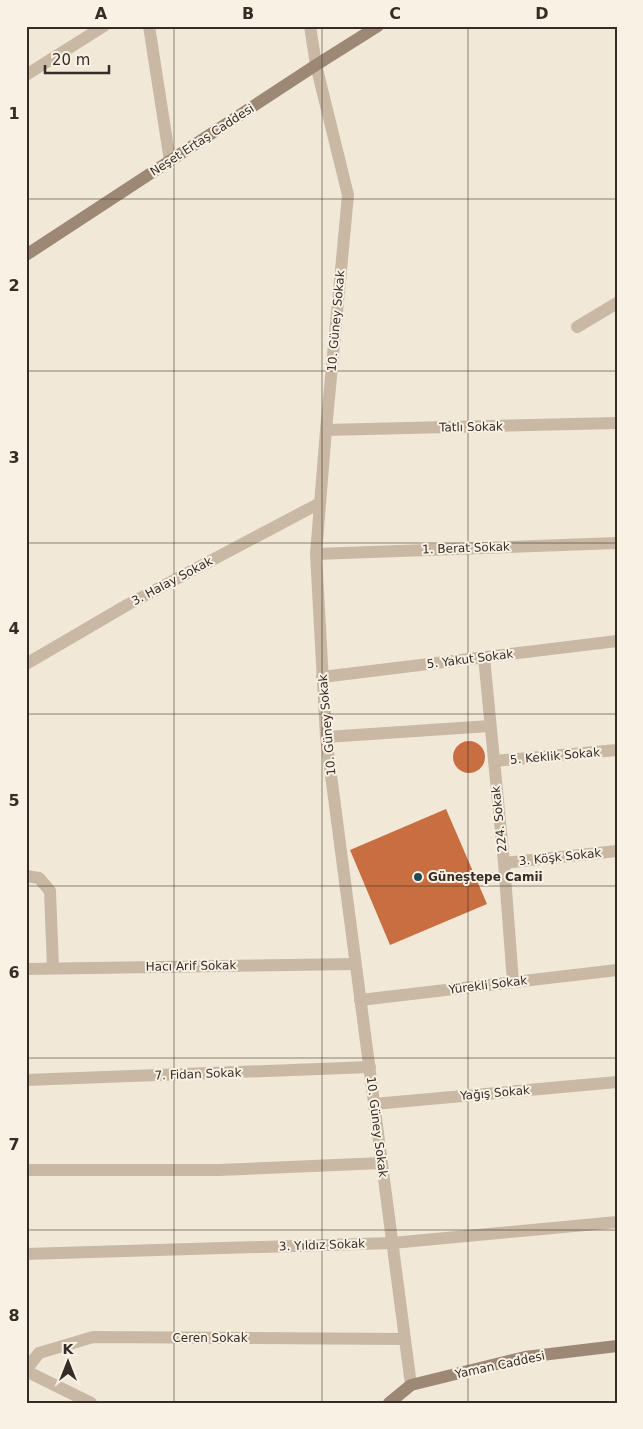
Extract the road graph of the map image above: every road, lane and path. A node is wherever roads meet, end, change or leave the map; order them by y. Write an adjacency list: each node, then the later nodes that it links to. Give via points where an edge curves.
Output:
1 (104, 26): 6 (street)
2 (149, 26): 7 (street)
3 (310, 26): 5 (street, 10. Güney Sokak)
4 (378, 26): 5 (main road, Neşet Ertaş Caddesi)
5 (316, 65): 7 (main road, Neşet Ertaş Caddesi); 12 (street, 10. Güney Sokak, via 348,195)
6 (26, 75)
7 (170, 161): 8 (main road, Neşet Ertaş Caddesi)
8 (26, 255)
9 (617, 303): 10 (street)
10 (577, 327)
11 (617, 423): 12 (street, Tatlı Sokak)
12 (326, 430): 13 (street, 10. Güney Sokak)
13 (320, 503): 15 (street, 10. Güney Sokak); 18 (street, 3. Halay Sokak, via 126,606)
14 (617, 543): 15 (street, 1. Berat Sokak)
15 (316, 554): 19 (street, 10. Güney Sokak)
16 (617, 641): 17 (street, 5. Yakut Sokak)
17 (484, 657): 19 (street, 5. Yakut Sokak); 20 (street, 224. Sokak)
18 (26, 664)
19 (322, 677): 21 (street, 10. Güney Sokak)
20 (490, 726): 21 (street); 23 (street, 224. Sokak)
21 (326, 737): 27 (street, 10. Güney Sokak)
22 (617, 750): 23 (street, 5. Keklik Sokak)
23 (494, 761): 25 (street, 224. Sokak)
24 (617, 850): 25 (street, 3. Köşk Sokak)
25 (504, 863): 31 (street, 224. Sokak)
26 (26, 876): 28 (street, via 39,878 50,891)
27 (355, 964): 28 (street, Hacı Arif Sokak); 32 (street, 10. Güney Sokak)
28 (52, 968): 29 (street, Hacı Arif Sokak)
29 (26, 969)
30 (617, 970): 31 (street, Yürekli Sokak)
31 (513, 982): 32 (street, Yürekli Sokak)
32 (360, 1000): 33 (street, 10. Güney Sokak)
33 (370, 1067): 34 (street, 7. Fidan Sokak); 36 (street, 10. Güney Sokak)
34 (26, 1080)
35 (617, 1082): 36 (street, Yağış Sokak)
36 (374, 1104): 37 (street, 10. Güney Sokak)
37 (382, 1163): 38 (street, via 218,1170); 40 (street, 10. Güney Sokak)
38 (26, 1170)
39 (617, 1222): 40 (street, 3. Yıldız Sokak)
40 (392, 1243): 41 (street, 3. Yıldız Sokak); 42 (street, 10. Güney Sokak)
41 (26, 1254)
42 (405, 1339): 44 (street, Ceren Sokak, via 93,1337 40,1353); 45 (street, 10. Güney Sokak)
43 (617, 1346): 45 (main road, Yaman Caddesi, via 525,1357)
44 (26, 1371): 46 (street)
45 (411, 1385): 47 (main road, Yaman Caddesi)
46 (90, 1403)
47 (390, 1403)

